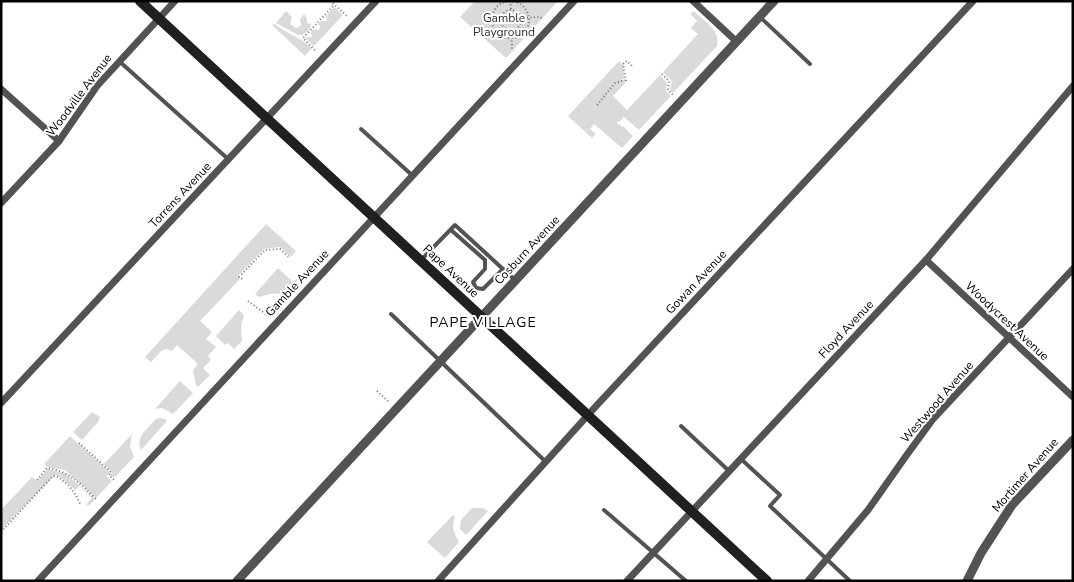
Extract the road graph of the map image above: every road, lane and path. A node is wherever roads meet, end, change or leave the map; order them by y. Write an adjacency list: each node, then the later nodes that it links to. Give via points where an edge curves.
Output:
1 (140, 1): 15 (main road, Pape Avenue)
2 (175, 1): 15 (street, Woodville Avenue)
3 (330, 1): 11 (path)
4 (376, 1): 34 (street, Torrens Avenue)
5 (509, 1): 12 (path); 19 (path, via 496,7)
6 (514, 1): 17 (path, via 524,7)
7 (574, 1): 38 (street, Gamble Avenue)
8 (693, 1): 23 (street)
9 (774, 1): 14 (street, Cosburn Avenue)
10 (972, 1): 59 (street, Gowan Avenue)
11 (334, 5): 13 (path); 24 (path, via 303,38)
12 (511, 10): 16 (path); 20 (path, via 503,13)
13 (347, 16)
14 (760, 17): 23 (street, Cosburn Avenue); 27 (lane)
15 (159, 18): 26 (street, Woodville Avenue); 34 (main road, Pape Avenue)
16 (520, 18): 17 (path); 21 (path, via 518,26)
17 (529, 18): 18 (path); 22 (path, via 525,32)
18 (543, 19)
19 (492, 21): 20 (path); 22 (path, via 497,33)
20 (501, 21): 21 (path, via 505,28)
21 (511, 30): 22 (path)
22 (511, 38): 25 (path)
23 (737, 42): 48 (street, Cosburn Avenue)
24 (315, 50)
25 (513, 51)
26 (119, 60): 36 (street, Woodville Avenue); 37 (lane)
27 (810, 64)
28 (633, 67): 33 (path, via 627,61 623,64 626,81 615,83)
29 (662, 74): 32 (path, via 669,81 668,90)
30 (1073, 86): 44 (street, Floyd Avenue)
31 (1, 88): 36 (street)
32 (673, 95)
33 (597, 105)
34 (266, 118): 37 (street, Torrens Avenue); 40 (main road, Pape Avenue)
35 (361, 130): 38 (lane)
36 (59, 141): 39 (street, Woodville Avenue)
37 (228, 159): 58 (street, Torrens Avenue)
38 (413, 176): 40 (street, Gamble Avenue)
39 (1, 203)
40 (374, 217): 43 (main road, Pape Avenue); 75 (street, Gamble Avenue)
41 (451, 230): 43 (lane); 46 (lane, via 455,226); 46 (lane, via 485,260 485,269 473,282 476,288 482,289)
42 (290, 258): 47 (path, via 280,249 265,250 239,277)
43 (421, 260): 52 (main road, Pape Avenue)
44 (926, 260): 53 (street, Woodycrest Avenue); 63 (street, Floyd Avenue)
45 (1073, 268): 53 (street, Westwood Avenue)
46 (503, 269): 48 (lane)
47 (242, 279)
48 (515, 280): 52 (street, Cosburn Avenue)
49 (248, 301): 51 (path)
50 (392, 314): 54 (lane)
51 (267, 315)
52 (482, 317): 54 (street, Cosburn Avenue); 59 (main road, Pape Avenue)
53 (1008, 338): 56 (street, Woodycrest Avenue); 74 (street, Westwood Avenue, via 933,419 868,510)
54 (440, 362): 64 (lane); 76 (street, Cosburn Avenue)
55 (378, 391): 57 (path)
56 (1073, 397)
57 (389, 402)
58 (1, 403)
59 (588, 415): 64 (street, Gowan Avenue); 71 (main road, Pape Avenue)
60 (681, 426): 65 (lane)
61 (1073, 440): 83 (street, Mortimer Avenue, via 1012,505)
62 (79, 443): 67 (path, via 111,472 109,475)
63 (740, 459): 65 (street, Floyd Avenue); 74 (lane, via 780,495 770,506)
64 (546, 462): 77 (street, Gowan Avenue)
65 (729, 471): 71 (street, Floyd Avenue)
66 (36, 480): 68 (path, via 47,468 57,469 71,476)
67 (114, 480)
68 (96, 499)
69 (80, 504): 72 (path, via 76,492 54,476)
70 (604, 510): 73 (lane)
71 (691, 512): 73 (street, Floyd Avenue); 80 (main road, Pape Avenue)
72 (1, 532)
73 (654, 552): 78 (street, Floyd Avenue); 79 (lane)
74 (827, 560): 81 (street, Westwood Avenue); 82 (lane)
75 (40, 580)
76 (236, 581)
77 (438, 581)
78 (627, 581)
79 (686, 581)
80 (767, 581)
81 (808, 581)
82 (850, 581)
83 (967, 581)

